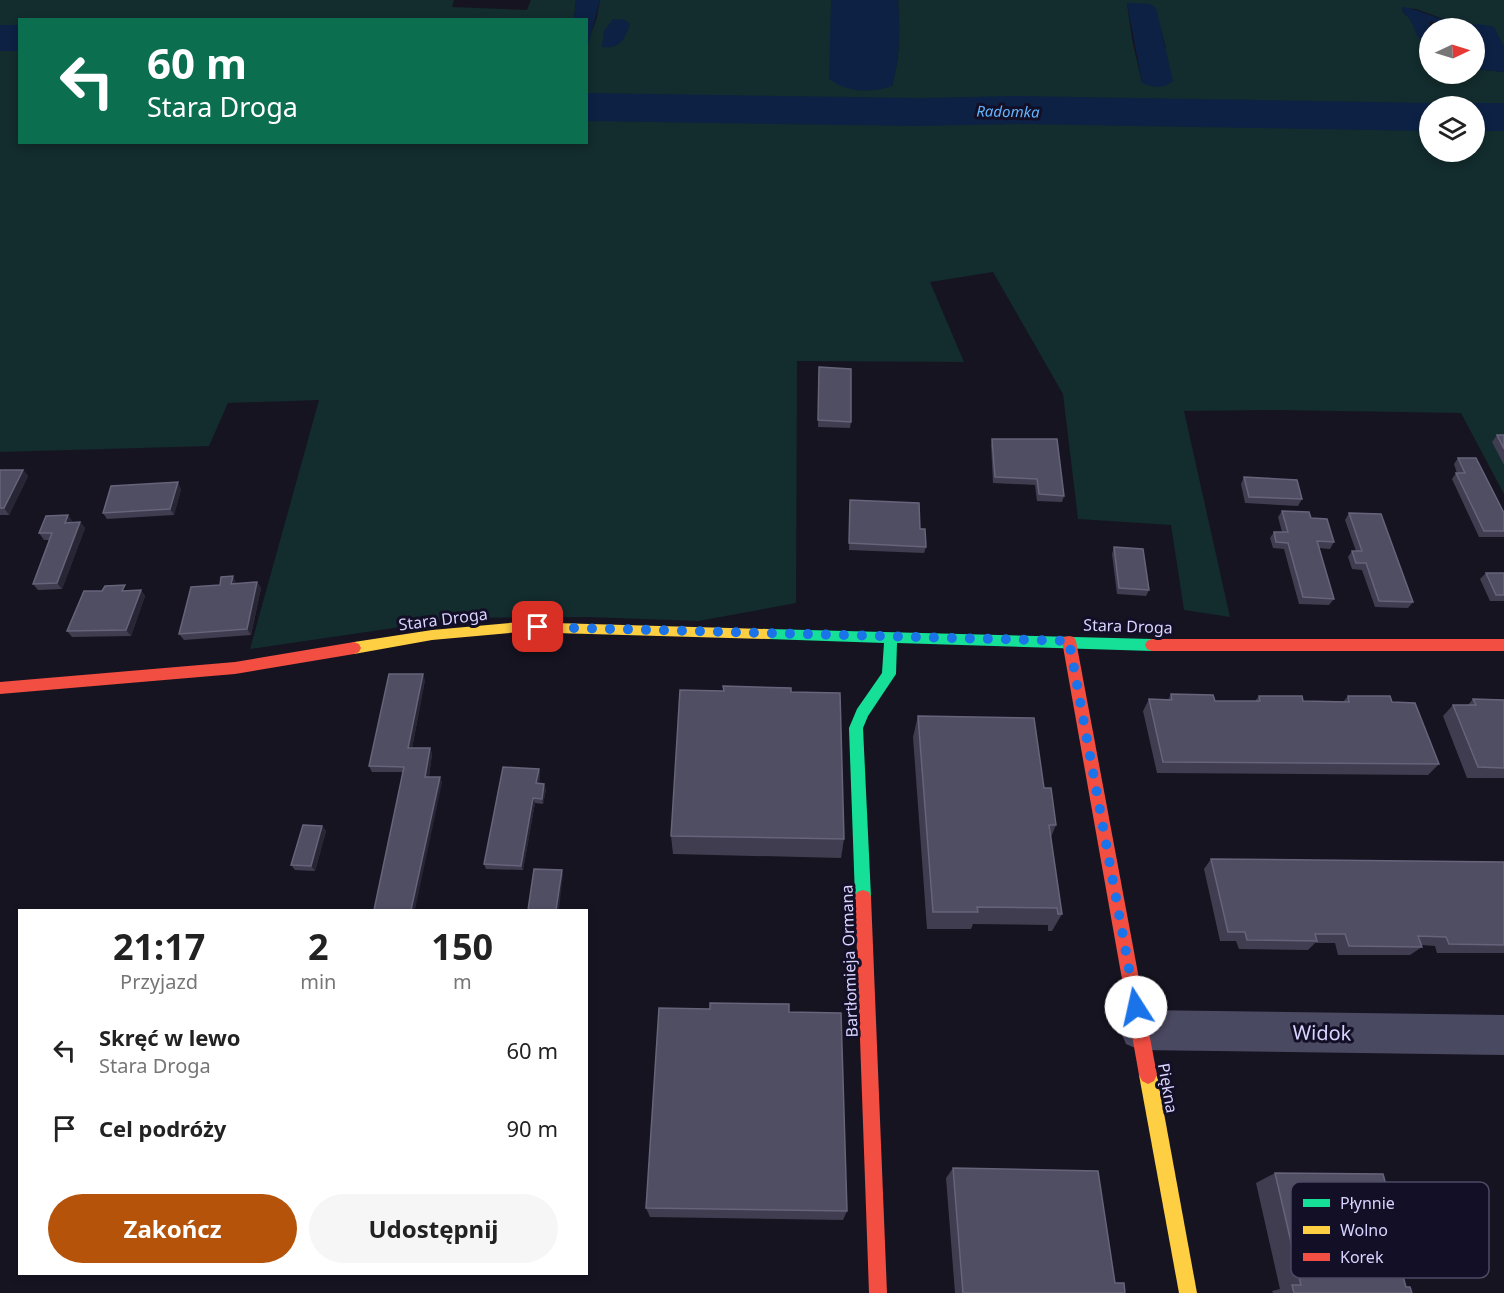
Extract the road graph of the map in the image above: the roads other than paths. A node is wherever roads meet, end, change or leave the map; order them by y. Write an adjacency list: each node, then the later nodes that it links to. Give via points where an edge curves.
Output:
1 (891, 637): 2 (street, Stara Droga); 4 (street, Stara Droga, via 520,627 432,634 235,668); 7 (street, Bartłomieja Ormana, via 889,674 856,728)
2 (1069, 641): 3 (street, Stara Droga, via 1203,646); 5 (street, Piękna)
3 (1504, 645)
4 (0, 688)
5 (1140, 1030): 6 (street, Widok); 8 (street, Piękna)
6 (1504, 1035)
7 (878, 1293)
8 (1188, 1293)

